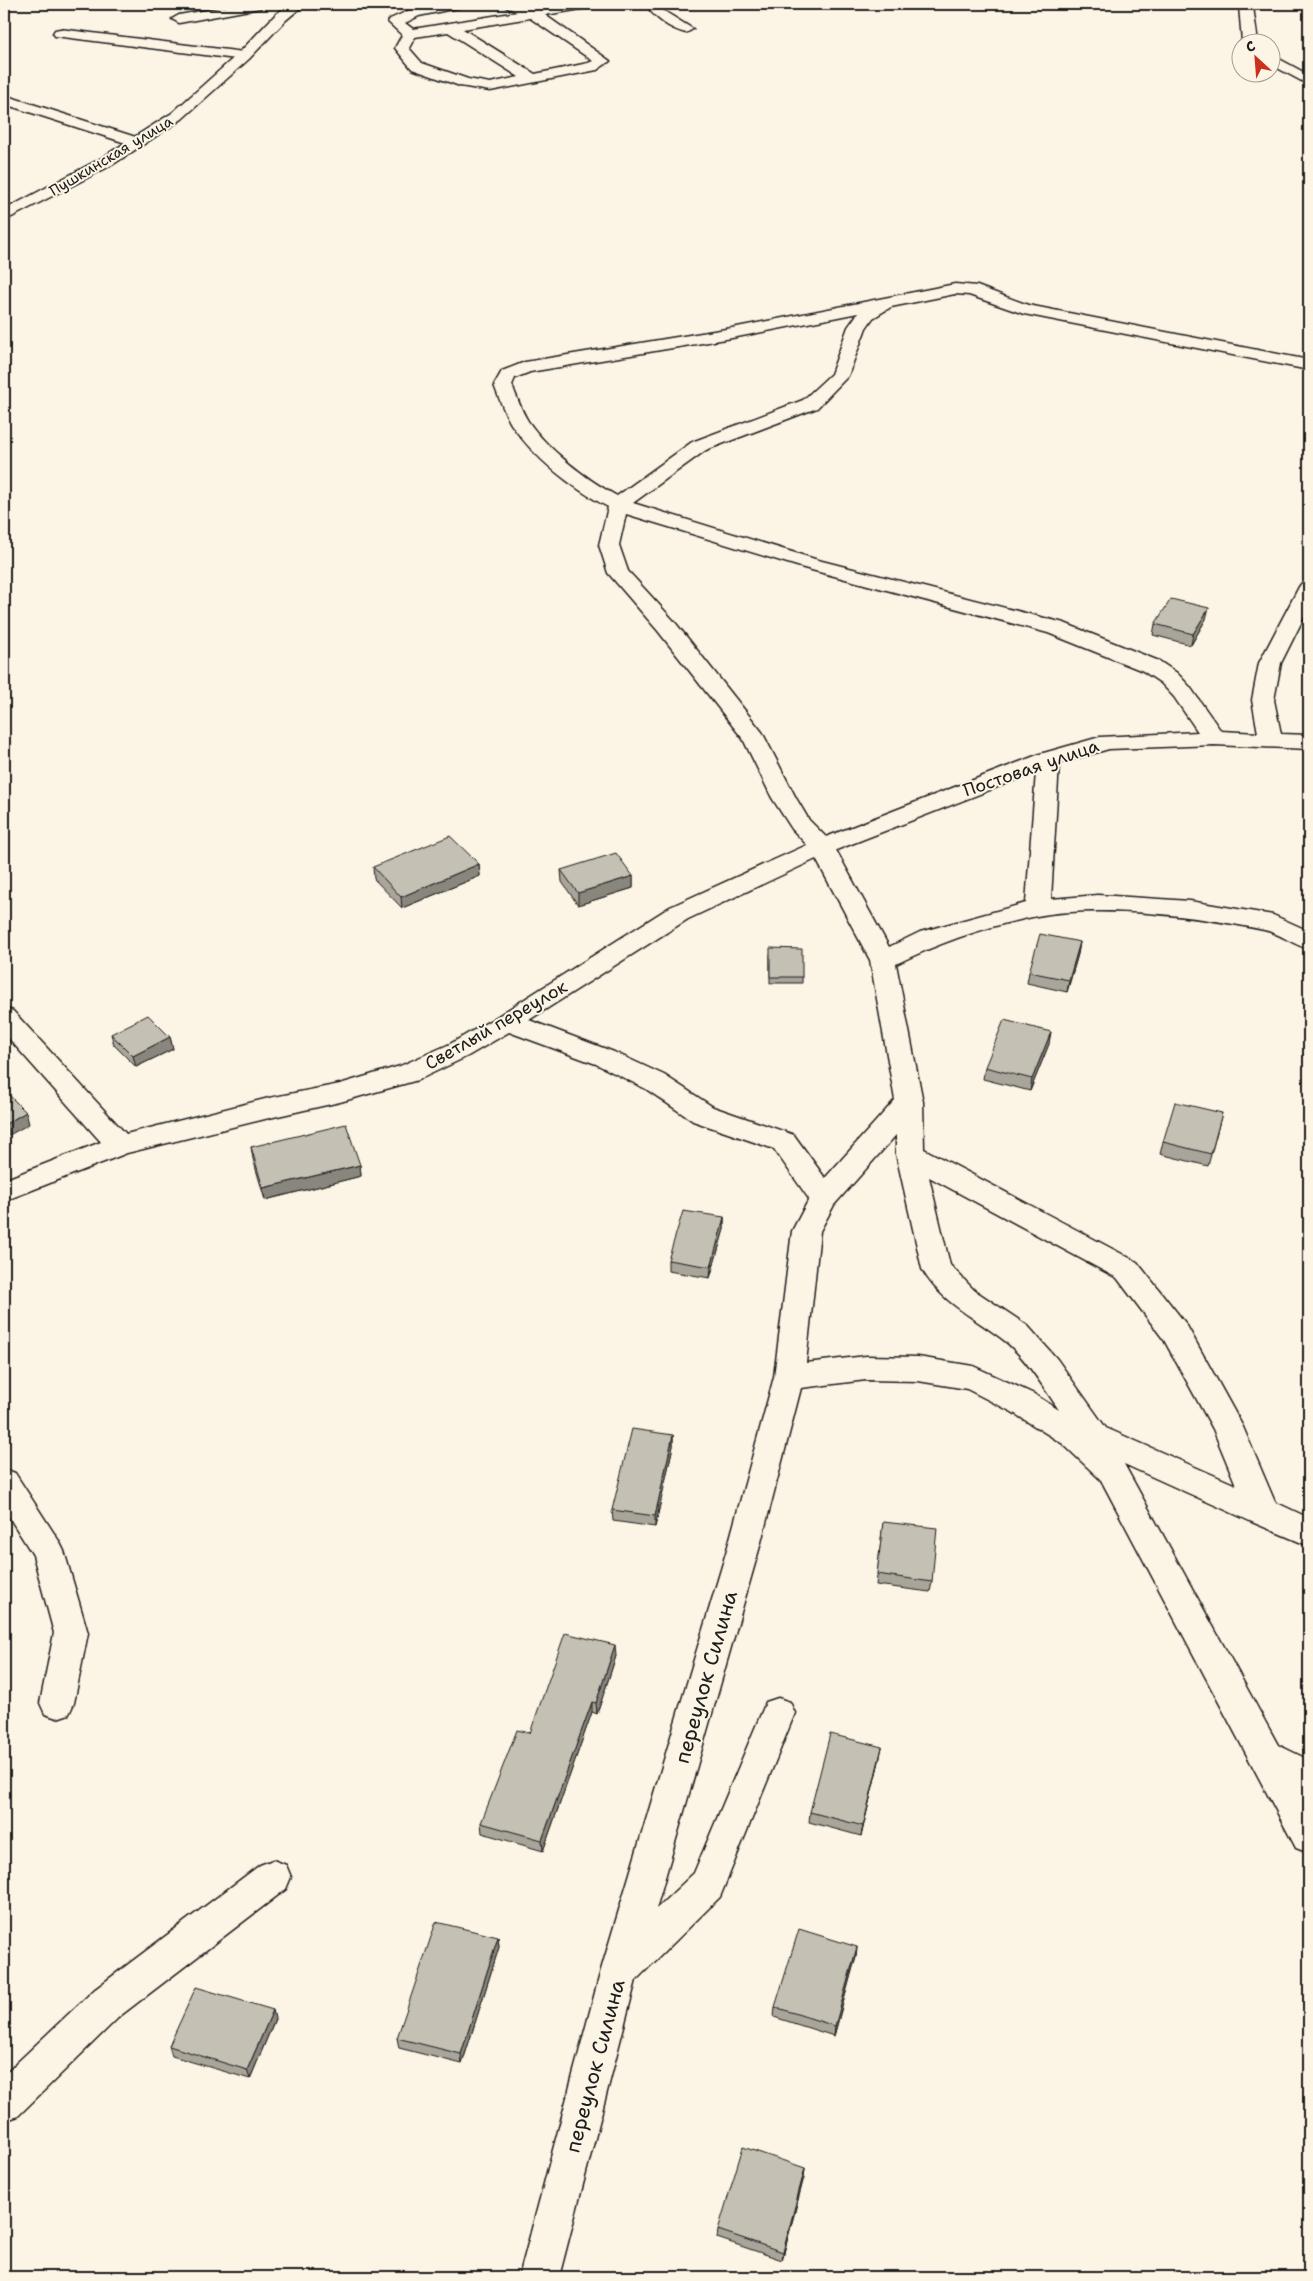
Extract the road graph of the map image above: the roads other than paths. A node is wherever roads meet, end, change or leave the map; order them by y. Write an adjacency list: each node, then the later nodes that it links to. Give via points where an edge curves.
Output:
1 (260, 4): 10 (street)
2 (298, 4): 16 (street, Пушкинская улица)
3 (458, 4): 15 (street, via 415,13 395,22)
4 (511, 4): 9 (street)
5 (557, 4): 9 (street)
6 (588, 4): 9 (street)
7 (652, 4): 12 (street, via 659,14)
8 (1248, 4): 13 (street)
9 (533, 14): 11 (street); 18 (street, via 603,61 592,67)
10 (179, 19)
11 (450, 27): 15 (street); 18 (street)
12 (686, 28)
13 (1249, 32)
14 (60, 33): 16 (street)
15 (410, 34): 18 (street, via 402,48 417,66 465,83 490,87)
16 (244, 56): 21 (street, Пушкинская улица, via 178,116)
17 (1280, 64): 19 (street)
18 (533, 79)
19 (1309, 80)
20 (4, 99): 21 (street)
21 (137, 142): 22 (street, Пушкинская улица)
22 (4, 216)
23 (889, 301): 24 (street, via 955,289 971,290 1024,309); 25 (street, via 867,314 857,327 839,376 810,404 698,446); 25 (street, via 732,333 525,367 508,375 502,385 520,422 534,440 603,498)
24 (1309, 365)
25 (618, 505): 27 (street, via 811,564 1064,631 1151,666 1169,678); 31 (street, via 609,545 618,573 666,626 754,737 800,824)
26 (1309, 587): 28 (street, via 1270,663 1263,700)
27 (1214, 738): 28 (street, Постовая улица); 30 (street, Постовая улица, via 1108,742)
28 (1271, 740): 29 (street, Постовая улица)
29 (1309, 742)
30 (1048, 759): 31 (street, Постовая улица); 32 (street)
31 (822, 847): 34 (street); 36 (street, Светлый переулок, via 679,914)
32 (1038, 908): 33 (street, via 1098,903 1190,909 1273,923); 34 (street, via 929,938)
33 (1309, 941)
34 (883, 960): 37 (street)
35 (4, 1017): 38 (street)
36 (507, 1022): 38 (street, Светлый переулок, via 459,1050 409,1073 340,1093); 41 (street, via 605,1058 655,1082 703,1114 784,1142)
37 (909, 1102): 39 (street); 41 (street, переулок Силина)
38 (120, 1145): 40 (street, Светлый переулок)
39 (910, 1154): 43 (street, via 937,1269 964,1298 1017,1334 1046,1367); 46 (street, via 1127,1270 1175,1332 1228,1427)
40 (4, 1191)
41 (824, 1198): 42 (street, переулок Силина, via 806,1231)
42 (789, 1377): 44 (street, via 866,1368 918,1368 973,1378 1024,1403 1074,1435); 54 (street, переулок Силина, via 744,1546)
43 (1095, 1437): 44 (street); 46 (street)
44 (1112, 1471): 50 (street)
45 (4, 1482): 48 (street, via 48,1551 71,1633)
46 (1263, 1513): 47 (street)
47 (1309, 1532)
48 (57, 1704)
49 (778, 1713): 54 (street, via 707,1885)
50 (1266, 1756): 51 (street); 52 (street)
51 (1309, 1778)
52 (1309, 1836)
53 (273, 1877): 55 (street, via 107,2003)
54 (620, 1970): 56 (street, переулок Силина)
55 (4, 2102)
56 (539, 2277)

